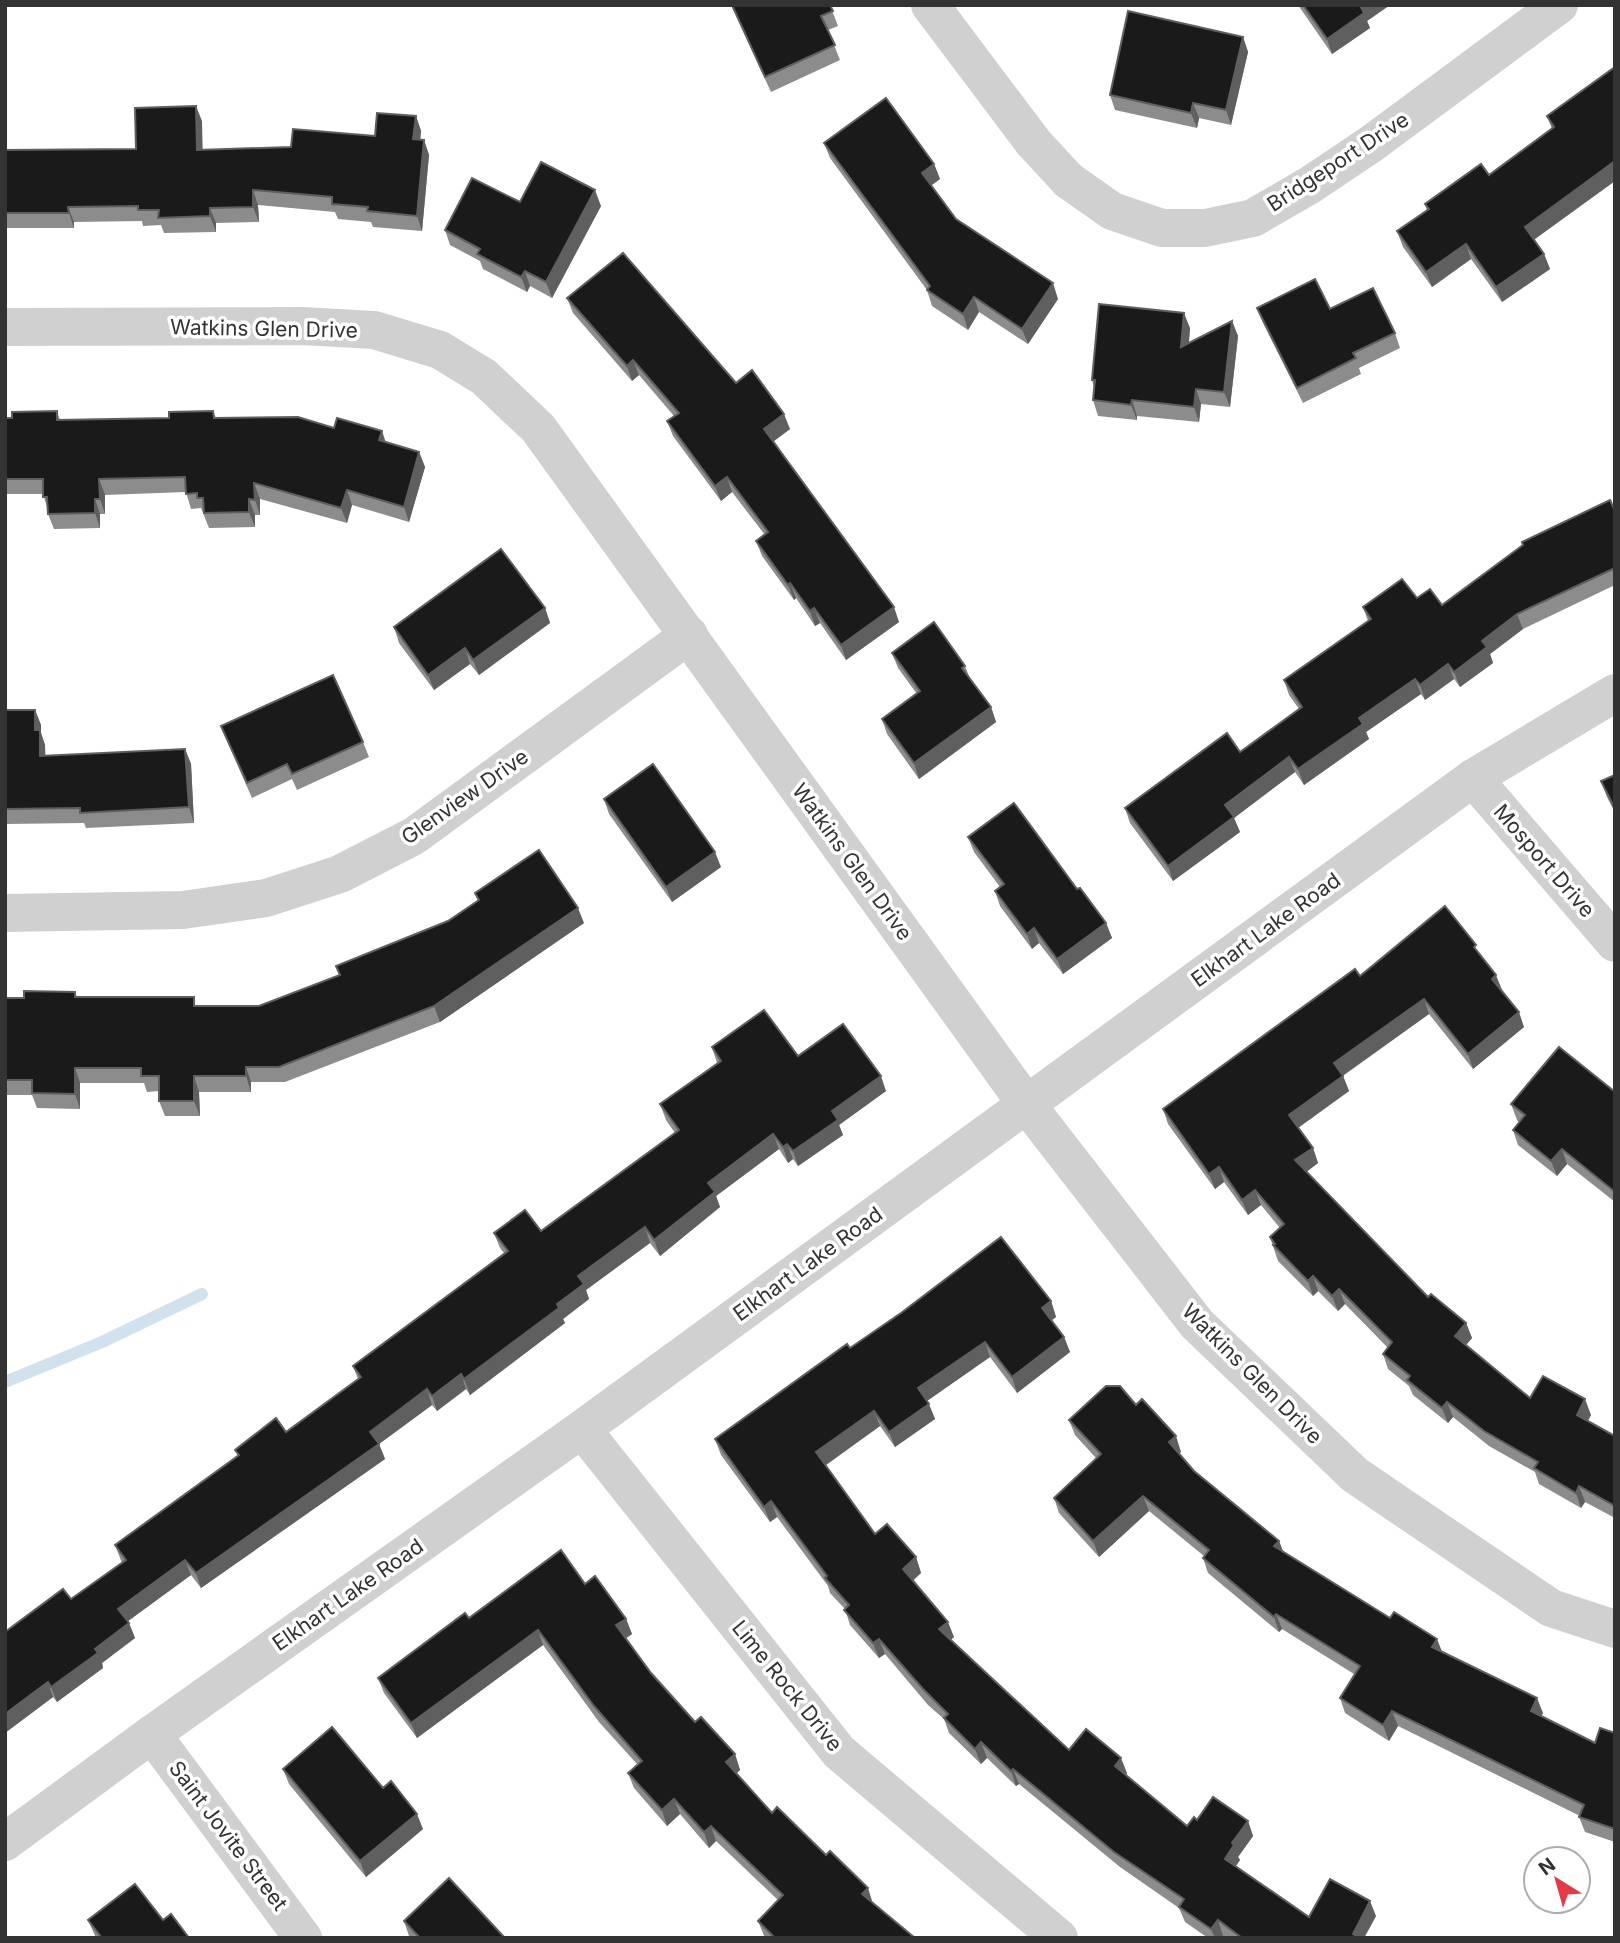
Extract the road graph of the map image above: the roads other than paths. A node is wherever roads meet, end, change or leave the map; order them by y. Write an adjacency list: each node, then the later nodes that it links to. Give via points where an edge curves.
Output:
1 (930, 5): 2 (street, Bridgeport Drive, via 1033,142 1068,180 1112,211 1162,228 1205,228 1253,218 1371,144)
2 (1559, 5)
3 (5, 327): 4 (street, Watkins Glen Drive, via 302,326 374,330 440,350 484,377 538,428)
4 (689, 635): 7 (street, Glenview Drive, via 414,836 341,874 266,898 183,910); 9 (street, Watkins Glen Drive)
5 (1615, 693): 6 (street, Elkhart Lake Road)
6 (1473, 778): 8 (street, Mosport Drive); 9 (street, Elkhart Lake Road)
7 (5, 913)
8 (1615, 943)
9 (1027, 1105): 10 (street, Elkhart Lake Road); 11 (street, Watkins Glen Drive, via 1197,1324 1355,1475 1552,1608)
10 (582, 1429): 12 (street, Elkhart Lake Road); 15 (street, Lime Rock Drive, via 839,1752)
11 (1615, 1629)
12 (152, 1734): 13 (street, Elkhart Lake Road); 14 (street, Saint Jovite Street)
13 (5, 1842)
14 (303, 1938)
15 (1059, 1938)

